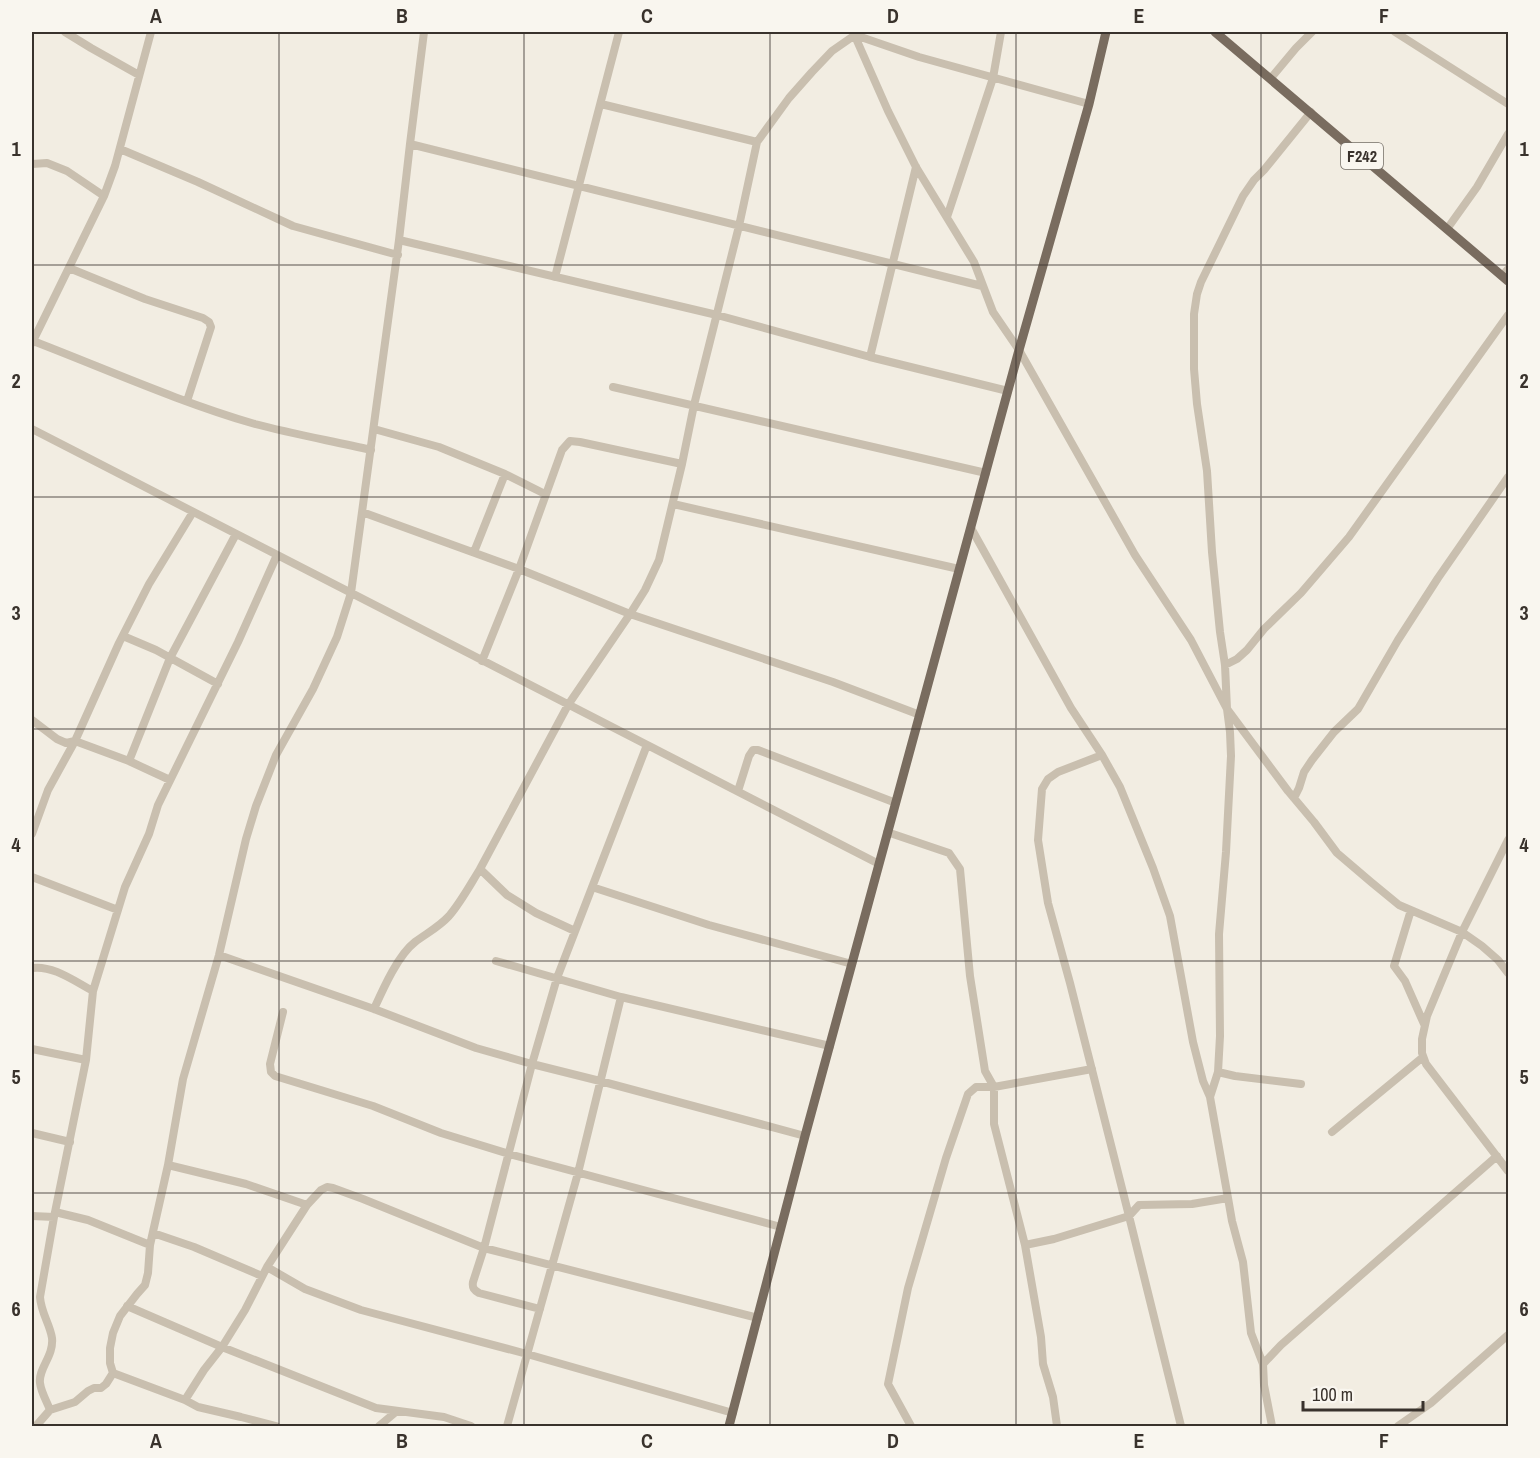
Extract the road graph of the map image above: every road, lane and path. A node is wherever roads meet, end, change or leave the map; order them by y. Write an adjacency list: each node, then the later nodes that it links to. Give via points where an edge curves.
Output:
1 (65, 32): 11 (street)
2 (151, 32): 11 (street)
3 (424, 32): 20 (street)
4 (618, 32): 14 (street)
5 (1001, 32): 12 (street)
6 (1106, 32): 15 (main road)
7 (1215, 32): 13 (main road, F242)
8 (1312, 32): 13 (street)
9 (1395, 32): 16 (street)
10 (854, 33): 12 (street); 19 (street, via 812,72); 23 (street)
11 (139, 75): 21 (street)
12 (993, 78): 15 (street); 26 (street)
13 (1271, 78): 17 (main road, F242)
14 (600, 104): 19 (street); 24 (street)
15 (1089, 104): 39 (main road)
16 (1509, 104)
17 (1311, 112): 28 (main road, F242); 67 (street, via 1243,196 1197,294 1194,369)
18 (1509, 134): 28 (street)
19 (757, 142): 27 (street)
20 (410, 144): 24 (street); 29 (street)
21 (120, 149): 25 (street); 30 (street, via 293,226)
22 (32, 164): 25 (street, via 47,163 67,171)
23 (916, 167): 26 (street); 31 (street)
24 (579, 186): 27 (street); 34 (street)
25 (104, 196): 32 (street)
26 (947, 217): 35 (street, via 974,262)
27 (739, 226): 31 (street); 36 (street)
28 (1447, 229): 33 (main road, F242)
29 (399, 240): 30 (street); 34 (street)
30 (398, 255): 46 (street)
31 (893, 263): 35 (street); 40 (street)
32 (69, 268): 38 (street); 43 (street, via 208,322 211,327)
33 (1506, 275)
34 (555, 277): 36 (street)
35 (982, 286): 39 (street, via 993,312)
36 (717, 315): 40 (street); 44 (street)
37 (1509, 315): 67 (street, via 1349,537 1246,650)
38 (32, 342): 43 (street)
39 (1019, 350): 42 (main road); 70 (street, via 1135,555 1191,640)
40 (870, 357): 42 (street)
41 (614, 387): 44 (street)
42 (1008, 391): 49 (main road)
43 (187, 401): 47 (street, via 255,424)
44 (694, 405): 48 (street); 49 (street)
45 (32, 429): 54 (street)
46 (374, 429): 47 (street); 50 (street, via 439,447)
47 (371, 450): 55 (street)
48 (682, 464): 52 (street, via 570,441 562,450); 53 (street)
49 (986, 473): 56 (main road)
50 (505, 474): 52 (street); 58 (street)
51 (1509, 477): 79 (street, via 1398,640 1358,709 1312,760)
52 (545, 494): 60 (street)
53 (673, 504): 61 (street); 63 (street, via 659,560)
54 (193, 512): 57 (street); 64 (street)
55 (362, 512): 58 (street); 62 (street)
56 (970, 528): 61 (main road); 75 (street, via 1071,708)
57 (236, 534): 59 (street); 65 (street)
58 (474, 552): 60 (street)
59 (277, 555): 62 (street); 68 (street)
60 (519, 568): 63 (street); 66 (street)
61 (959, 569): 71 (main road)
62 (351, 593): 66 (street); 92 (street, via 337,637 276,755 256,806)
63 (630, 614): 69 (street); 71 (street)
64 (123, 636): 65 (street); 73 (street)
65 (170, 658): 68 (street); 76 (street)
66 (482, 661): 69 (street)
67 (1225, 665): 70 (street)
68 (218, 684): 77 (street)
69 (568, 705): 74 (street); 85 (street)
70 (1227, 709): 79 (street); 109 (street, via 1231,756 1219,934)
71 (920, 715): 80 (main road)
72 (32, 720): 73 (street, via 57,739)
73 (75, 741): 76 (street); 82 (street, via 48,790)
74 (647, 745): 78 (street); 87 (street)
75 (1102, 755): 108 (street, via 1048,779 1042,789 1038,840 1048,903); 113 (street, via 1120,787 1170,916 1192,1042)
76 (129, 761): 77 (street)
77 (170, 780): 88 (street)
78 (738, 791): 80 (street, via 748,756 758,750); 84 (street)
79 (1294, 798): 89 (street, via 1337,853 1399,905)
80 (896, 803): 81 (main road)
81 (887, 832): 84 (main road); 112 (street, via 949,853 960,869 970,976 985,1071)
82 (32, 834)
83 (1509, 840): 91 (street)
84 (879, 864): 94 (main road)
85 (480, 869): 90 (street, via 507,895); 100 (street, via 449,916 414,942 389,977)
86 (32, 877): 88 (street)
87 (592, 887): 90 (street); 94 (street, via 709,925)
88 (118, 910): 98 (street)
89 (1411, 910): 91 (street); 102 (street, via 1394,966)
90 (575, 931): 97 (street)
91 (1462, 932): 96 (street); 102 (street)
92 (219, 955): 100 (street); 120 (street, via 183,1079)
93 (496, 961): 97 (street)
94 (852, 964): 103 (main road)
95 (32, 968): 98 (street, via 41,966 58,972)
96 (1509, 973)
97 (557, 978): 99 (street); 107 (street)
98 (93, 991): 106 (street)
99 (621, 997): 103 (street); 110 (street)
100 (374, 1009): 107 (street, via 476,1048)
101 (283, 1012): 118 (street, via 270,1064 275,1076)
102 (1425, 1026): 105 (street)
103 (830, 1046): 116 (main road)
104 (32, 1049): 106 (street)
105 (1423, 1057): 114 (street); 119 (street)
106 (86, 1060): 117 (street)
107 (532, 1064): 110 (street); 118 (street)
108 (1092, 1069): 112 (street); 127 (street)
109 (1218, 1072): 111 (street); 113 (street)
110 (600, 1081): 116 (street); 122 (street)
111 (1301, 1084)
112 (994, 1087): 131 (street, via 994,1124); 154 (street, via 976,1088 968,1094 908,1288 888,1384)
113 (1210, 1097): 123 (street)
114 (1332, 1131)
115 (32, 1133): 117 (street)
116 (805, 1136): 128 (main road)
117 (70, 1142): 125 (street)
118 (509, 1154): 122 (street); 132 (street)
119 (1497, 1156): 121 (street); 142 (street)
120 (168, 1165): 124 (street, via 246,1184); 129 (street)
121 (1509, 1171)
122 (578, 1173): 128 (street); 133 (street)
123 (1228, 1198): 127 (street, via 1192,1204 1140,1205); 142 (street, via 1243,1262 1251,1333)
124 (308, 1205): 132 (street, via 321,1190 333,1188); 134 (street)
125 (54, 1214): 126 (street); 130 (street, via 88,1220); 145 (street, via 40,1297 52,1345 40,1377)
126 (32, 1216)
127 (1129, 1216): 131 (street); 156 (street)
128 (781, 1227): 138 (main road)
129 (153, 1233): 130 (street); 135 (street)
130 (150, 1245): 136 (street, via 145,1285)
131 (1025, 1245): 155 (street)
132 (484, 1248): 133 (street); 137 (street, via 473,1282 474,1291)
133 (552, 1265): 137 (street); 138 (street)
134 (267, 1267): 135 (street); 141 (street, via 305,1289 361,1310)
135 (262, 1276): 140 (street)
136 (127, 1306): 140 (street); 143 (street, via 113,1333)
137 (540, 1309): 141 (street)
138 (758, 1318): 147 (main road)
139 (1509, 1335): 158 (street, via 1431,1403)
140 (222, 1347): 144 (street); 146 (street, via 376,1408)
141 (527, 1354): 147 (street); 152 (street)
142 (1263, 1364): 157 (street, via 1263,1385)
143 (112, 1373): 144 (street); 145 (street, via 101,1388)
144 (185, 1400): 149 (street, via 198,1407)
145 (50, 1410): 148 (street)
146 (397, 1411): 150 (street); 151 (street, via 444,1417)
147 (733, 1413): 153 (main road)
148 (36, 1426)
149 (276, 1426)
150 (379, 1426)
151 (471, 1426)
152 (507, 1426)
153 (729, 1426)
154 (911, 1426)
155 (1057, 1426)
156 (1181, 1426)
157 (1272, 1426)
158 (1398, 1426)

